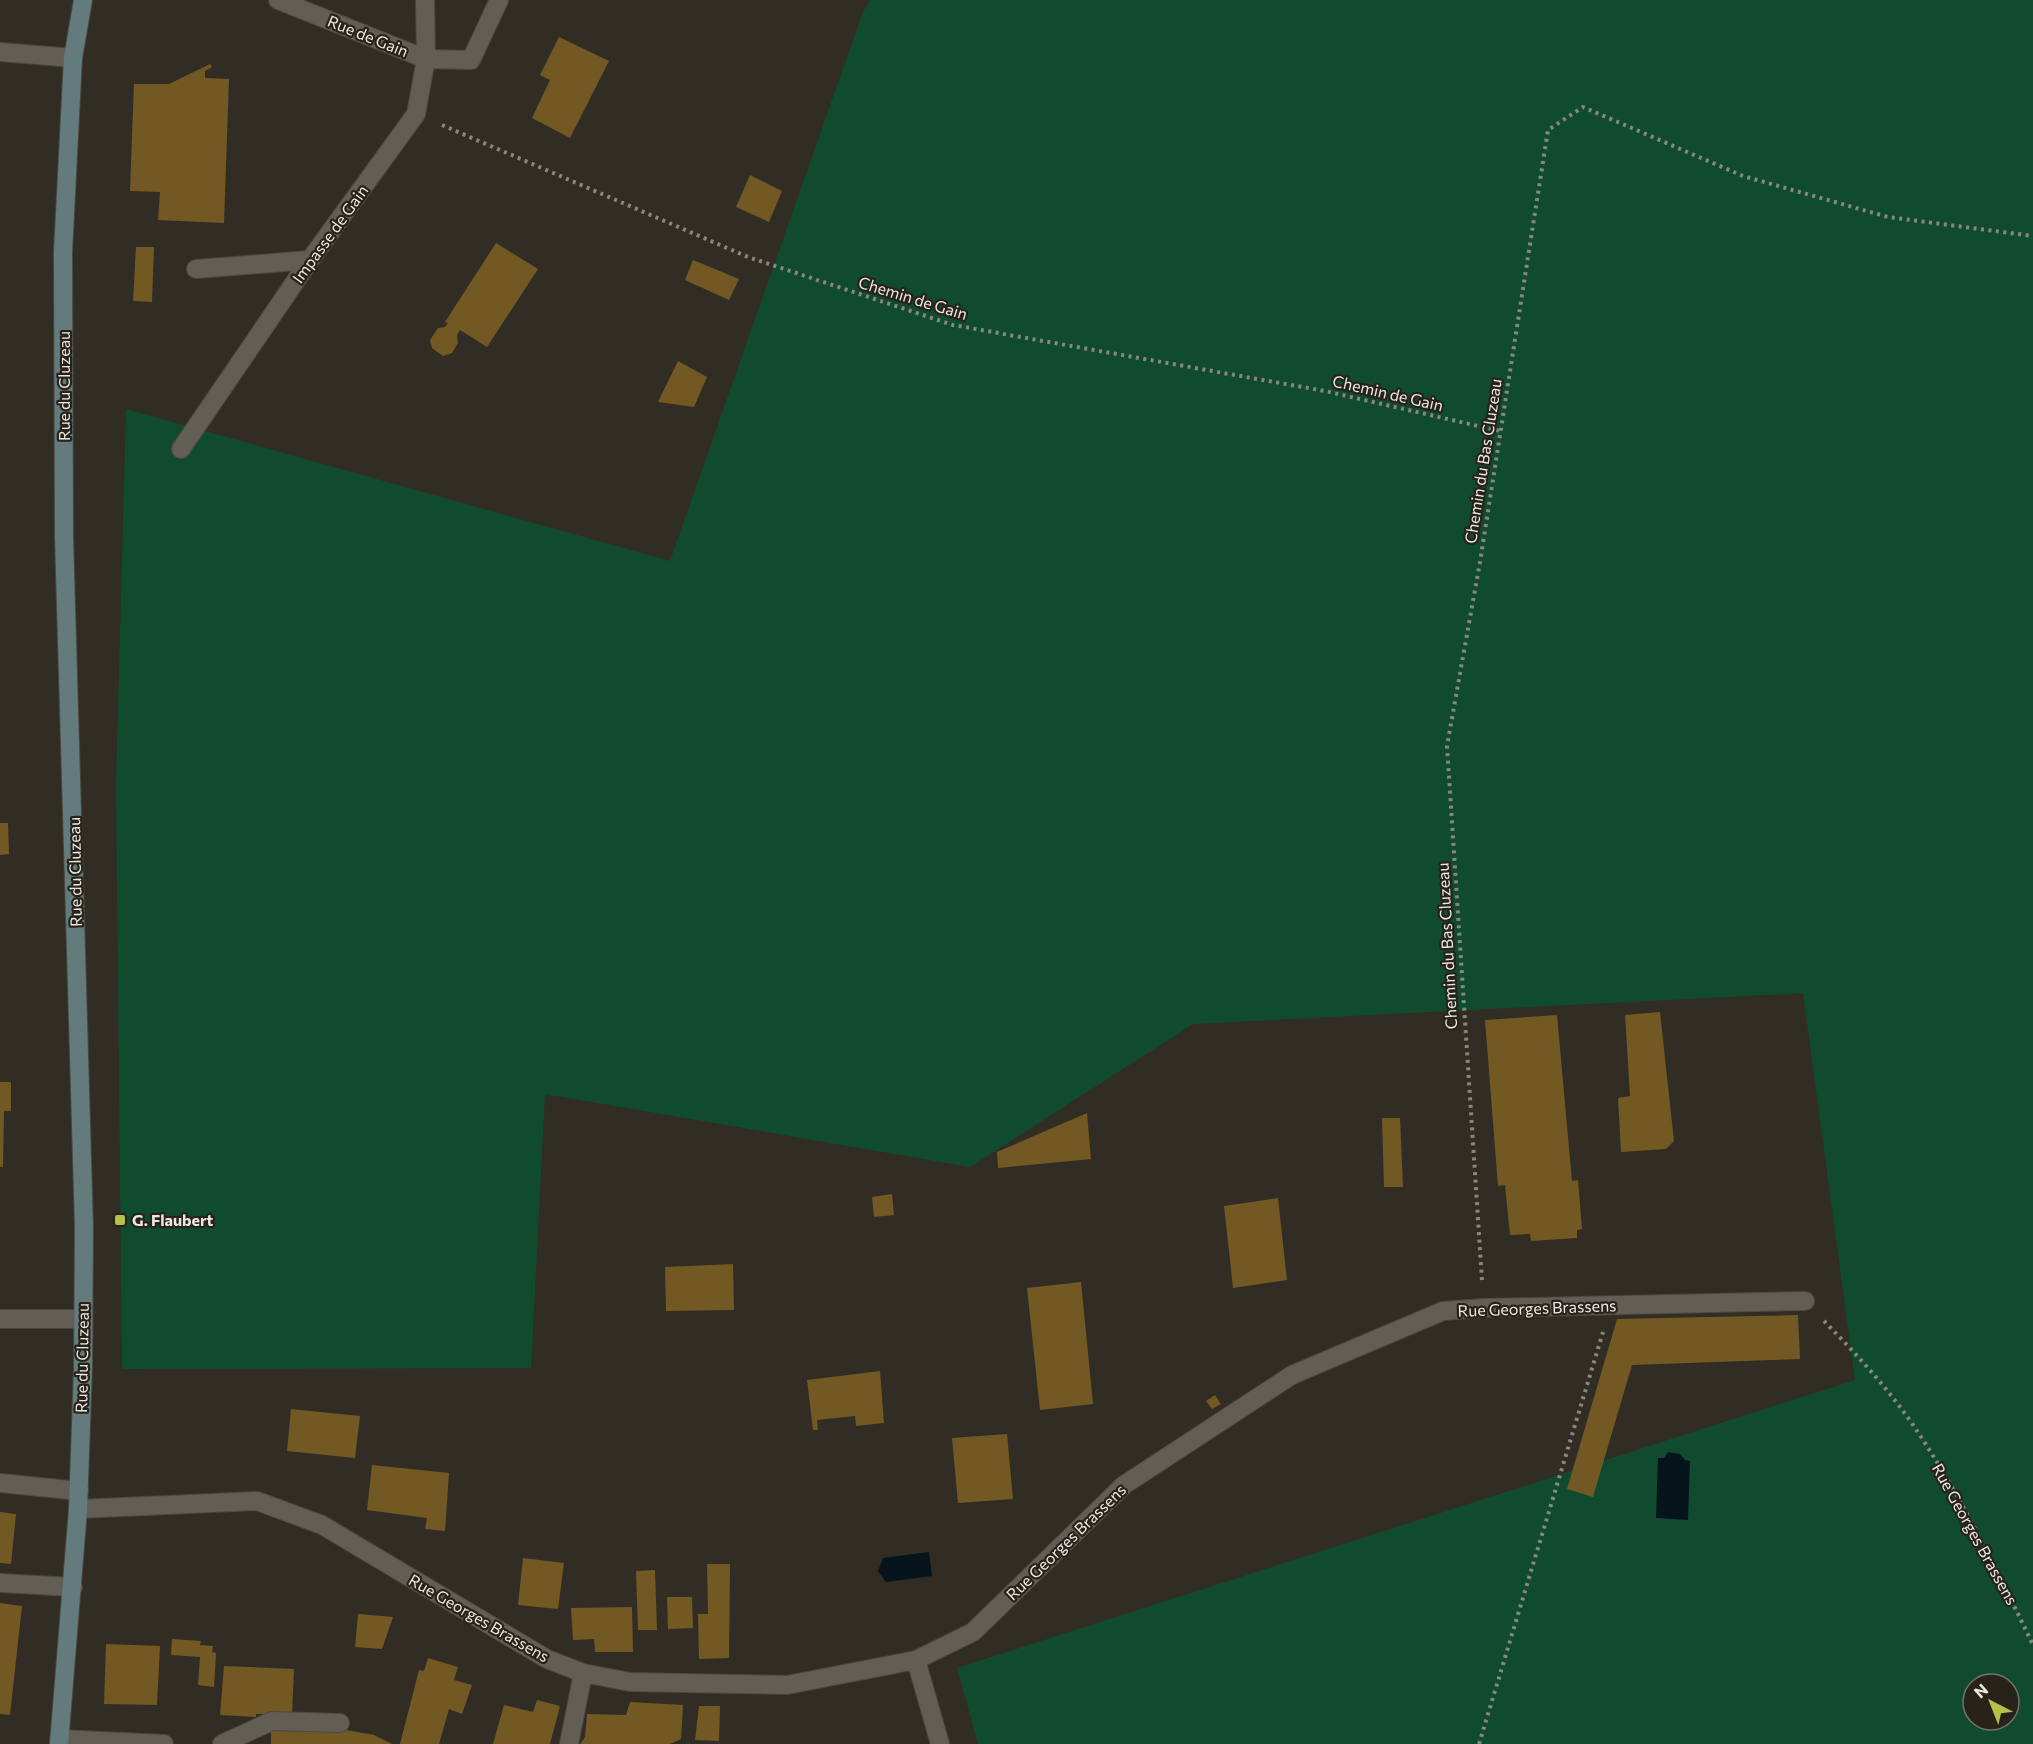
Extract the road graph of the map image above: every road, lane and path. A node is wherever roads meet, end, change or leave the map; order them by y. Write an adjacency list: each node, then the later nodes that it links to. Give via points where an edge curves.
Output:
1 (83, 0): 6 (main road, Rue du Cluzeau)
2 (278, 0): 7 (street, Rue de Gain)
3 (425, 0): 7 (street, Impasse de Gain)
4 (499, 0): 7 (street, via 471,60)
5 (0, 52): 6 (street)
6 (73, 58): 18 (main road, Rue du Cluzeau, via 63,252 64,537 84,1228)
7 (426, 59): 8 (street, Impasse de Gain)
8 (417, 114): 10 (street, Impasse de Gain); 12 (path, Chemin de Gain, via 748,257 953,325 1325,391)
9 (2033, 236): 12 (path, Chemin du Bas Cluzeau, via 1888,217 1743,176 1583,107 1548,130)
10 (310, 260): 11 (street); 13 (street, Impasse de Gain)
11 (196, 269)
12 (1500, 431): 16 (path, Chemin du Bas Cluzeau, via 1447,746)
13 (181, 449)
14 (1805, 1301): 15 (street, Rue Georges Brassens); 23 (path, Rue Georges Brassens, via 1865,1364 1912,1425 1965,1511)
15 (1611, 1305): 16 (street, Rue Georges Brassens); 32 (path)
16 (1484, 1308): 24 (street, Rue Georges Brassens, via 1443,1311 1292,1375 1124,1485 973,1632)
17 (0, 1319): 18 (street)
18 (82, 1319): 20 (main road, Rue du Cluzeau)
19 (0, 1483): 20 (street, Rue Georges Brassens)
20 (78, 1500): 22 (main road, Rue du Cluzeau); 25 (street, Rue Georges Brassens, via 257,1501 321,1525 547,1659)
21 (0, 1582): 22 (street)
22 (73, 1587): 27 (main road, Rue du Cluzeau)
23 (2033, 1645)
24 (916, 1660): 25 (street, Rue Georges Brassens, via 786,1685 630,1682); 31 (street)
25 (583, 1672): 30 (street)
26 (340, 1723): 29 (street, via 272,1721)
27 (59, 1741): 28 (street)
28 (164, 1744)
29 (222, 1744)
30 (569, 1744)
31 (940, 1744)
32 (1479, 1744)

